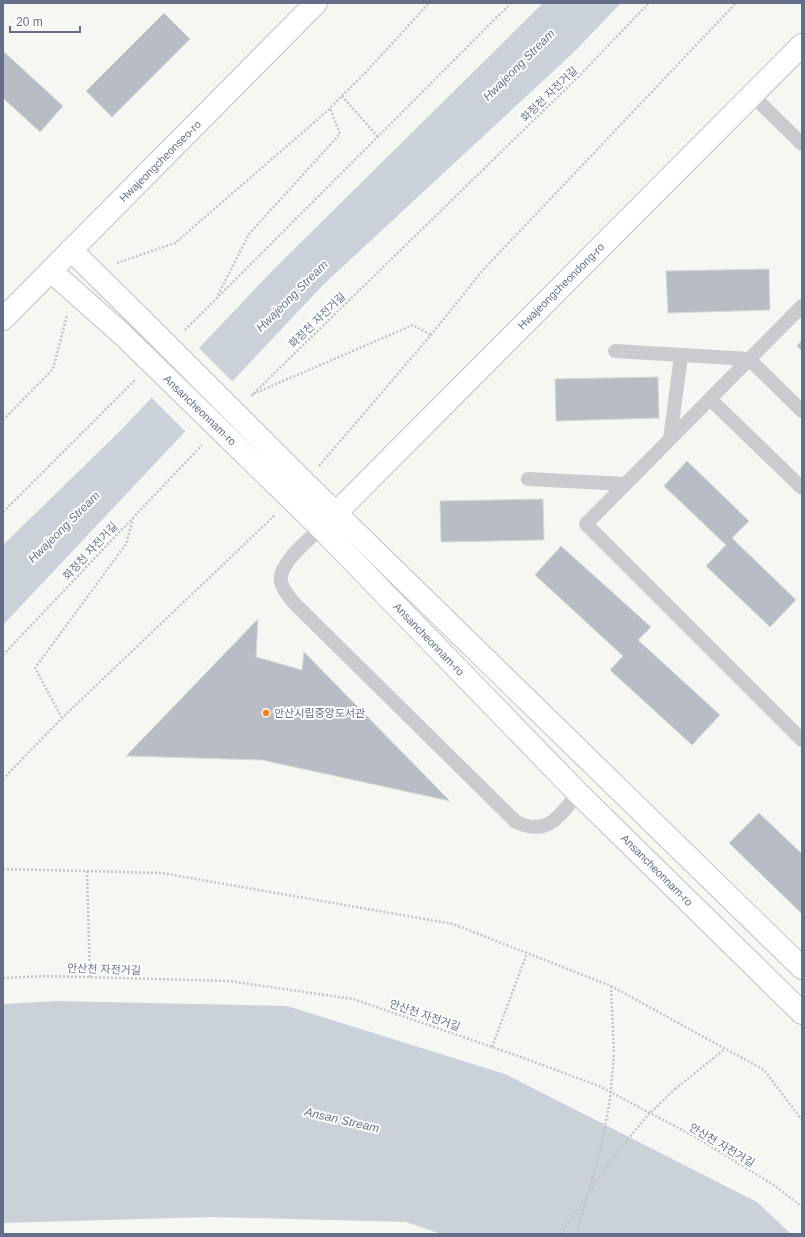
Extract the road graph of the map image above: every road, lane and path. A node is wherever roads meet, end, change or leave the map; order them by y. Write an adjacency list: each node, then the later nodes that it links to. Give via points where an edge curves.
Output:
1 (316, 3): 12 (street, Hwajeongcheonseo-ro)
2 (429, 3): 8 (path)
3 (511, 3): 10 (path)
4 (649, 3): 25 (path, 화정천 자전거길, via 578,77)
5 (736, 3): 20 (path, via 483,270)
6 (802, 46): 7 (street, Hwajeongcheondong-ro)
7 (752, 95): 11 (lane); 38 (street, Hwajeongcheondong-ro)
8 (342, 96): 9 (path); 10 (path)
9 (330, 108): 14 (path, via 175,243); 16 (path, via 340,134 250,234)
10 (378, 137): 16 (path)
11 (802, 144)
12 (71, 250): 13 (street, Hwajeongcheonseo-ro); 14 (street, Ansancheonnam-ro)
13 (51, 271): 15 (street, Ansancheonnam-ro); 18 (street, Hwajeongcheonseo-ro)
14 (93, 271): 35 (street, Ansancheonnam-ro, bridge, via 264,441)
15 (73, 290): 29 (path, via 53,369); 35 (street, Ansancheonnam-ro, bridge, via 248,457)
16 (217, 297): 19 (path)
17 (802, 306): 23 (lane)
18 (3, 319)
19 (184, 330)
20 (431, 335): 25 (path, via 413,325); 35 (path)
21 (615, 351): 22 (lane)
22 (682, 356): 23 (lane); 30 (lane)
23 (749, 359): 26 (lane); 28 (lane)
24 (140, 375): 36 (path)
25 (251, 395): 27 (path, 화정천 자전거길)
26 (710, 399): 30 (lane); 34 (lane)
27 (246, 401)
28 (802, 410)
29 (3, 420)
30 (670, 439): 33 (lane)
31 (207, 440): 37 (path, 화정천 자전거길)
32 (528, 479): 33 (lane)
33 (625, 484): 41 (lane, via 586,524)
34 (802, 488)
35 (298, 491): 38 (street, Ansancheonnam-ro); 40 (path)
36 (3, 512)
37 (133, 518): 39 (path, 화정천 자전거길); 40 (path, via 126,544 35,668)
38 (328, 520): 43 (street, Ansancheonnam-ro); 43 (lane, via 283,569 281,581 294,604 516,822 527,827 550,824); 47 (street, Ansancheonnam-ro)
39 (3, 655)
40 (62, 718): 42 (path)
41 (802, 740)
42 (3, 779)
43 (578, 792): 51 (street, Ansancheonnam-ro)
44 (3, 869): 45 (path)
45 (87, 871): 46 (path, via 162,873 453,924); 48 (path)
46 (527, 953): 50 (path); 52 (path)
47 (802, 968)
48 (90, 977): 49 (path, 안산천 자전거길); 52 (path, 안산천 자전거길, via 229,981 353,999)
49 (3, 978)
50 (611, 986): 53 (path); 55 (path, bridge, via 614,1054 610,1099 601,1149)
51 (802, 1013)
52 (492, 1047): 56 (path, 안산천 자전거길, via 599,1086 697,1138 774,1185)
53 (725, 1049): 54 (path, via 764,1070); 55 (path, bridge, via 675,1089 648,1115 613,1157)
54 (802, 1120)
55 (588, 1195): 57 (path, bridge); 58 (path, bridge)
56 (802, 1207)
57 (561, 1234)
58 (576, 1234)

